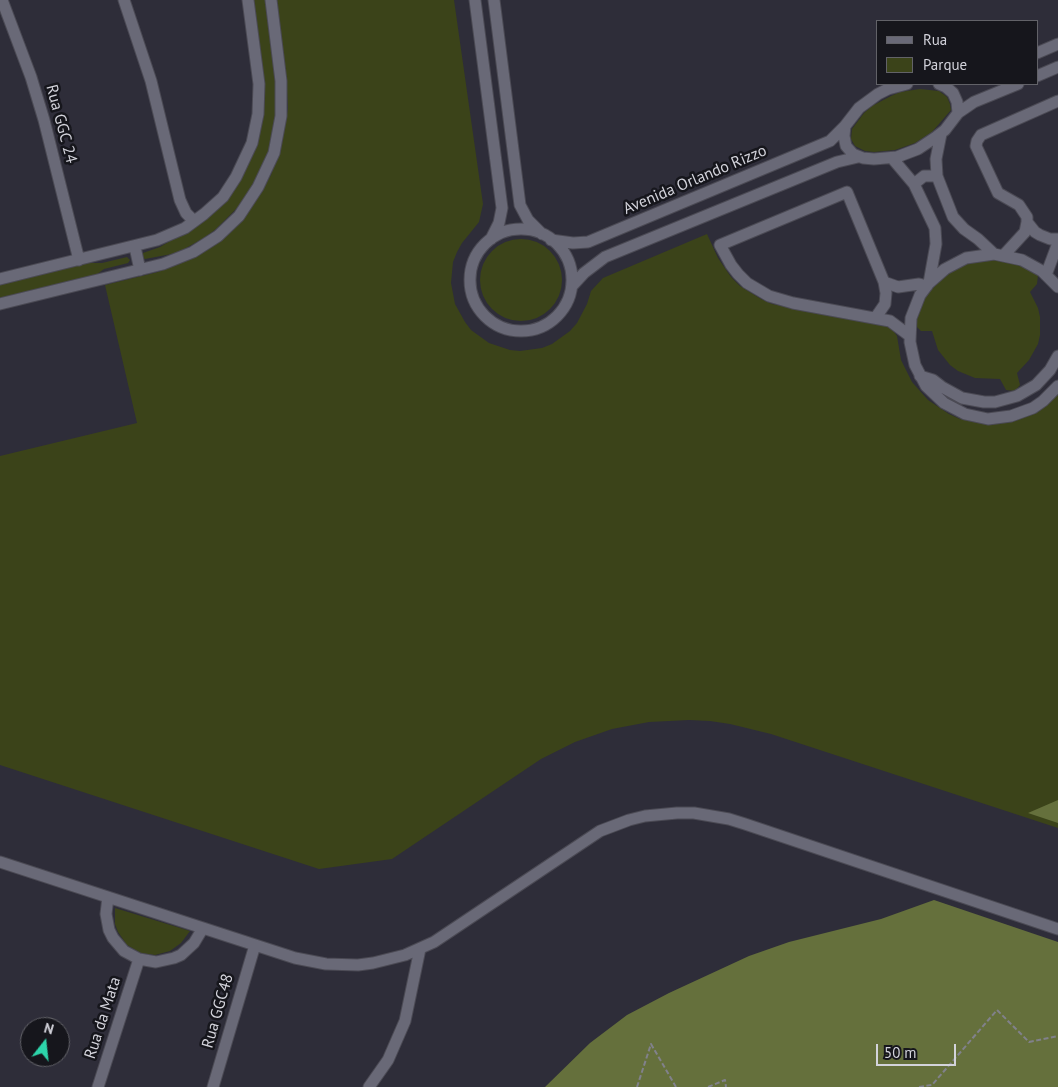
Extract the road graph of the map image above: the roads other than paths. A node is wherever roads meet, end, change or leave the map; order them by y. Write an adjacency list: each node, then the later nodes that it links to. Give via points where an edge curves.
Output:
1 (2, 0): 32 (street, Rua GGC 24, via 44,120)
2 (124, 0): 24 (street, via 151,81 180,200)
3 (248, 0): 24 (street, via 258,84 258,114 252,143 223,197)
4 (272, 0): 33 (street, via 281,82 281,116 274,153 258,187 239,216 218,236 193,252)
5 (475, 0): 28 (street, via 502,208 500,223)
6 (494, 0): 26 (street, via 520,205 528,220)
7 (1058, 44): 8 (street)
8 (1038, 52)
9 (1058, 67): 10 (street)
10 (1038, 76)
11 (903, 85): 16 (street, Avenida Orlando Rizzo, via 888,89 868,101)
12 (942, 85): 15 (street, via 955,97)
13 (1016, 85): 15 (street)
14 (1058, 102): 25 (street, via 981,136 977,141 976,146 998,193 1019,205)
15 (958, 112): 17 (street)
16 (845, 126): 18 (street, via 846,146); 26 (street, Avenida Orlando Rizzo, via 830,141 588,242 574,243)
17 (941, 134): 19 (street, via 918,149); 20 (street, via 936,159)
18 (858, 157): 19 (street); 38 (street, via 837,162 605,257)
19 (892, 158): 21 (street)
20 (937, 176): 21 (street, via 924,176); 22 (street)
21 (914, 184): 23 (street)
22 (948, 205): 23 (street); 31 (street, via 958,223)
23 (928, 211): 37 (street, via 936,236)
24 (194, 221): 30 (street, via 185,228)
25 (1027, 222): 27 (street, via 1040,235); 31 (street, via 1022,236)
26 (547, 237): 28 (street, via 516,230); 38 (street, via 568,260)
27 (1058, 239)
28 (491, 240): 38 (street, via 478,253 470,280 479,308 493,322 521,331 549,323 567,303)
29 (1058, 243): 34 (street)
30 (134, 247): 32 (street); 33 (street)
31 (999, 255): 34 (street, via 1022,260); 37 (street, via 977,256 955,263)
32 (79, 260): 35 (street)
33 (140, 270): 40 (street)
34 (1046, 275): 39 (street)
35 (0, 279)
36 (884, 282): 37 (street, via 898,287); 41 (street, via 886,299); 41 (street, via 847,192 720,245 738,274 769,296)
37 (928, 284): 42 (street, via 915,306)
38 (572, 286)
39 (1058, 287)
40 (0, 304)
41 (876, 318): 42 (street, via 890,321)
42 (910, 336): 44 (street, via 911,354)
43 (1058, 356): 44 (street, via 1036,386 996,402 962,398)
44 (920, 376): 45 (street, via 944,403 965,414 988,418 1022,413 1043,402)
45 (1058, 386)
46 (0, 862): 47 (street)
47 (108, 897): 48 (street); 52 (street, via 106,914 109,930 124,951)
48 (203, 928): 50 (street); 52 (street, via 181,955 156,962)
49 (1058, 929): 51 (street, via 737,821 676,812 629,820 600,831 448,934)
50 (254, 945): 51 (street, via 303,960 342,965 389,960); 54 (street, Rua GGC48)
51 (420, 949): 55 (street, via 405,1021 388,1060)
52 (139, 959): 53 (street, Rua da Mata)
53 (98, 1087)
54 (213, 1087)
55 (369, 1087)

